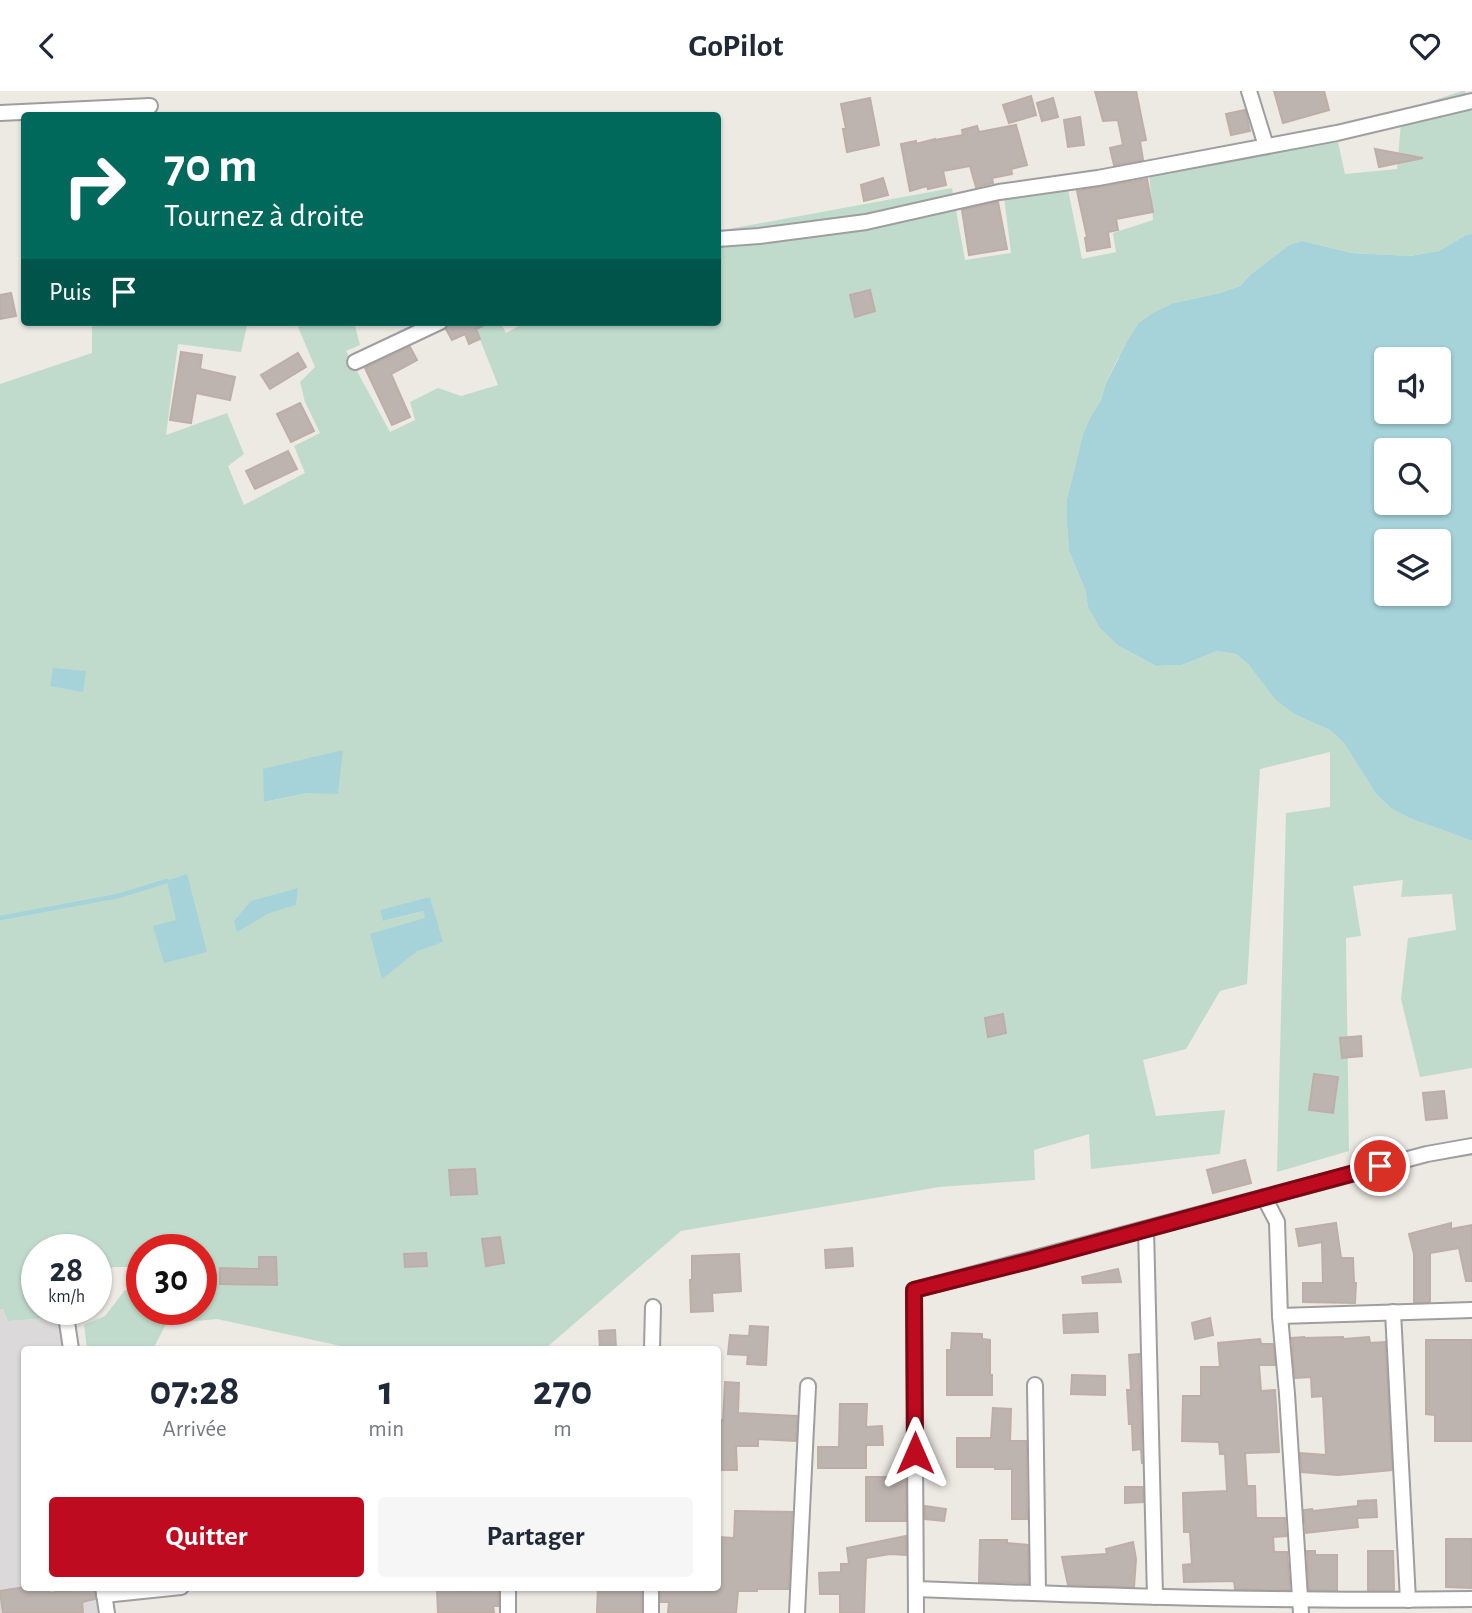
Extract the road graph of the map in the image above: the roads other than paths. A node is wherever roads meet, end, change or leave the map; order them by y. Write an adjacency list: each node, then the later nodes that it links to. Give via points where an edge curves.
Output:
1 (1249, 91): 7 (street)
2 (1472, 101): 7 (street)
3 (150, 106): 4 (street)
4 (21, 112)
5 (21, 112): 6 (street)
6 (0, 113)
7 (1266, 146): 8 (street, via 999,192 866,222)
8 (721, 239)
9 (432, 326): 10 (street)
10 (355, 362)
11 (1472, 1146): 12 (street)
12 (1264, 1196): 13 (street); 17 (street, via 1277,1222)
13 (1146, 1229): 23 (street, via 914,1290); 28 (street)
14 (653, 1307): 20 (street)
15 (1472, 1310): 16 (street)
16 (1393, 1312): 17 (street); 30 (street)
17 (1280, 1316): 31 (street)
18 (67, 1325): 19 (street)
19 (71, 1346)
20 (652, 1346)
21 (1035, 1385): 27 (street)
22 (808, 1386): 35 (street)
23 (916, 1589): 27 (street); 36 (street)
24 (104, 1591): 32 (street)
25 (508, 1591): 33 (street)
26 (651, 1591): 34 (street)
27 (1038, 1593): 28 (street)
28 (1155, 1597): 31 (street)
29 (1472, 1599): 30 (street)
30 (1408, 1600): 31 (street)
31 (1301, 1606)
32 (107, 1613)
33 (508, 1613)
34 (651, 1613)
35 (797, 1613)
36 (916, 1613)

